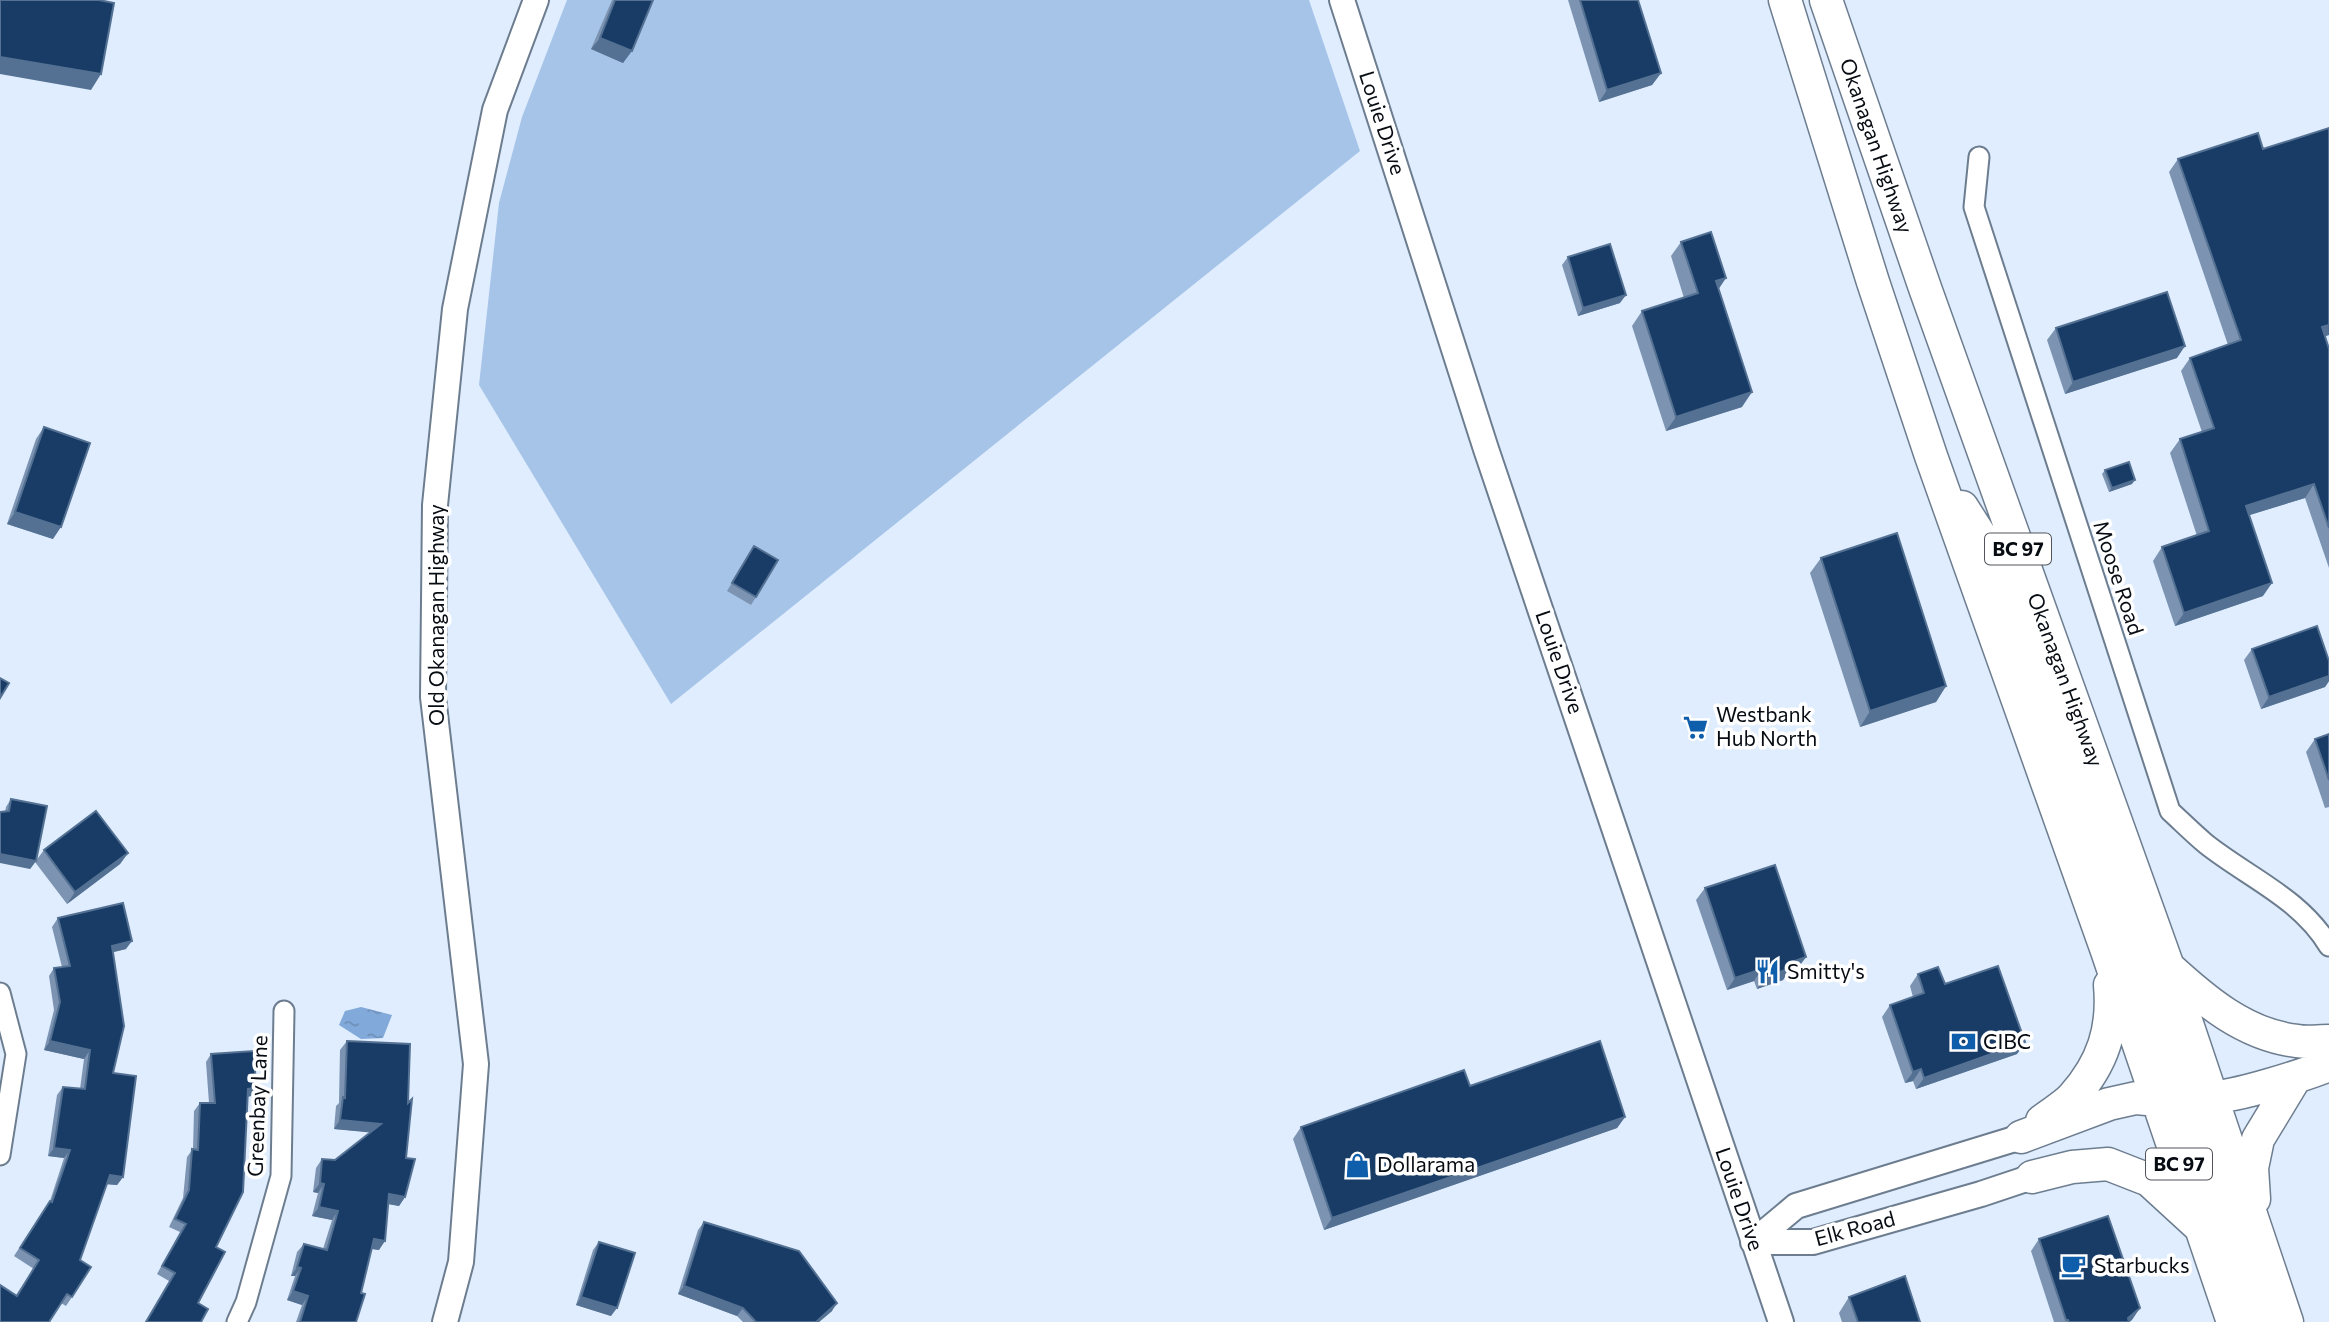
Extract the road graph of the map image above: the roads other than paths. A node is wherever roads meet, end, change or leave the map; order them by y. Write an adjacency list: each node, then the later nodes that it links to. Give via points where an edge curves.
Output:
1 (536, 0): 24 (street, Old Okanagan Highway, via 495,110 458,295 435,505 433,697 476,1064 461,1262)
2 (1342, 0): 22 (street, Louie Drive, via 1486,449)
3 (1785, 0): 6 (highway, Okanagan Highway / BC 97)
4 (1826, 0): 9 (highway, Okanagan Highway / BC 97, via 1924,288)
5 (1979, 157): 7 (street, Moose Road, via 1974,207 2170,811 2207,844 2282,894 2317,926)
6 (1931, 456): 8 (highway, Okanagan Highway / BC 97); 15 (highway, via 2004,573 2173,1065 2182,1079)
7 (2329, 946)
8 (2107, 951): 16 (highway, Okanagan Highway / BC 97); 17 (highway, via 2110,1029 2098,1060 2072,1098)
9 (2168, 967): 12 (highway, via 2210,1004 2260,1032 2297,1041); 15 (highway, Okanagan Highway / BC 97)
10 (0, 993): 18 (street, via 16,1054)
11 (284, 1011): 23 (street, Greenbay Lane, via 281,1176)
12 (2329, 1041)
13 (2329, 1065): 14 (highway)
14 (2295, 1078): 15 (highway); 20 (highway, via 2258,1139 2252,1168)
15 (2210, 1097): 20 (highway, Okanagan Highway / BC 97)
16 (2158, 1100): 17 (highway, via 2136,1098 2109,1104); 21 (highway, Okanagan Highway / BC 97); 27 (highway, via 2182,1111 2195,1133)
17 (2021, 1137): 22 (street, Elk Road, via 1796,1206)
18 (0, 1154)
19 (2032, 1177): 21 (highway, via 2108,1164 2149,1180); 22 (street, Elk Road, via 1813,1242)
20 (2254, 1222): 28 (highway, Okanagan Highway / BC 97)
21 (2201, 1228): 26 (highway, Okanagan Highway / BC 97)
22 (1753, 1242): 25 (street, Louie Drive)
23 (237, 1322)
24 (445, 1322)
25 (1781, 1322)
26 (2233, 1322)
27 (2257, 1322)
28 (2287, 1322)

